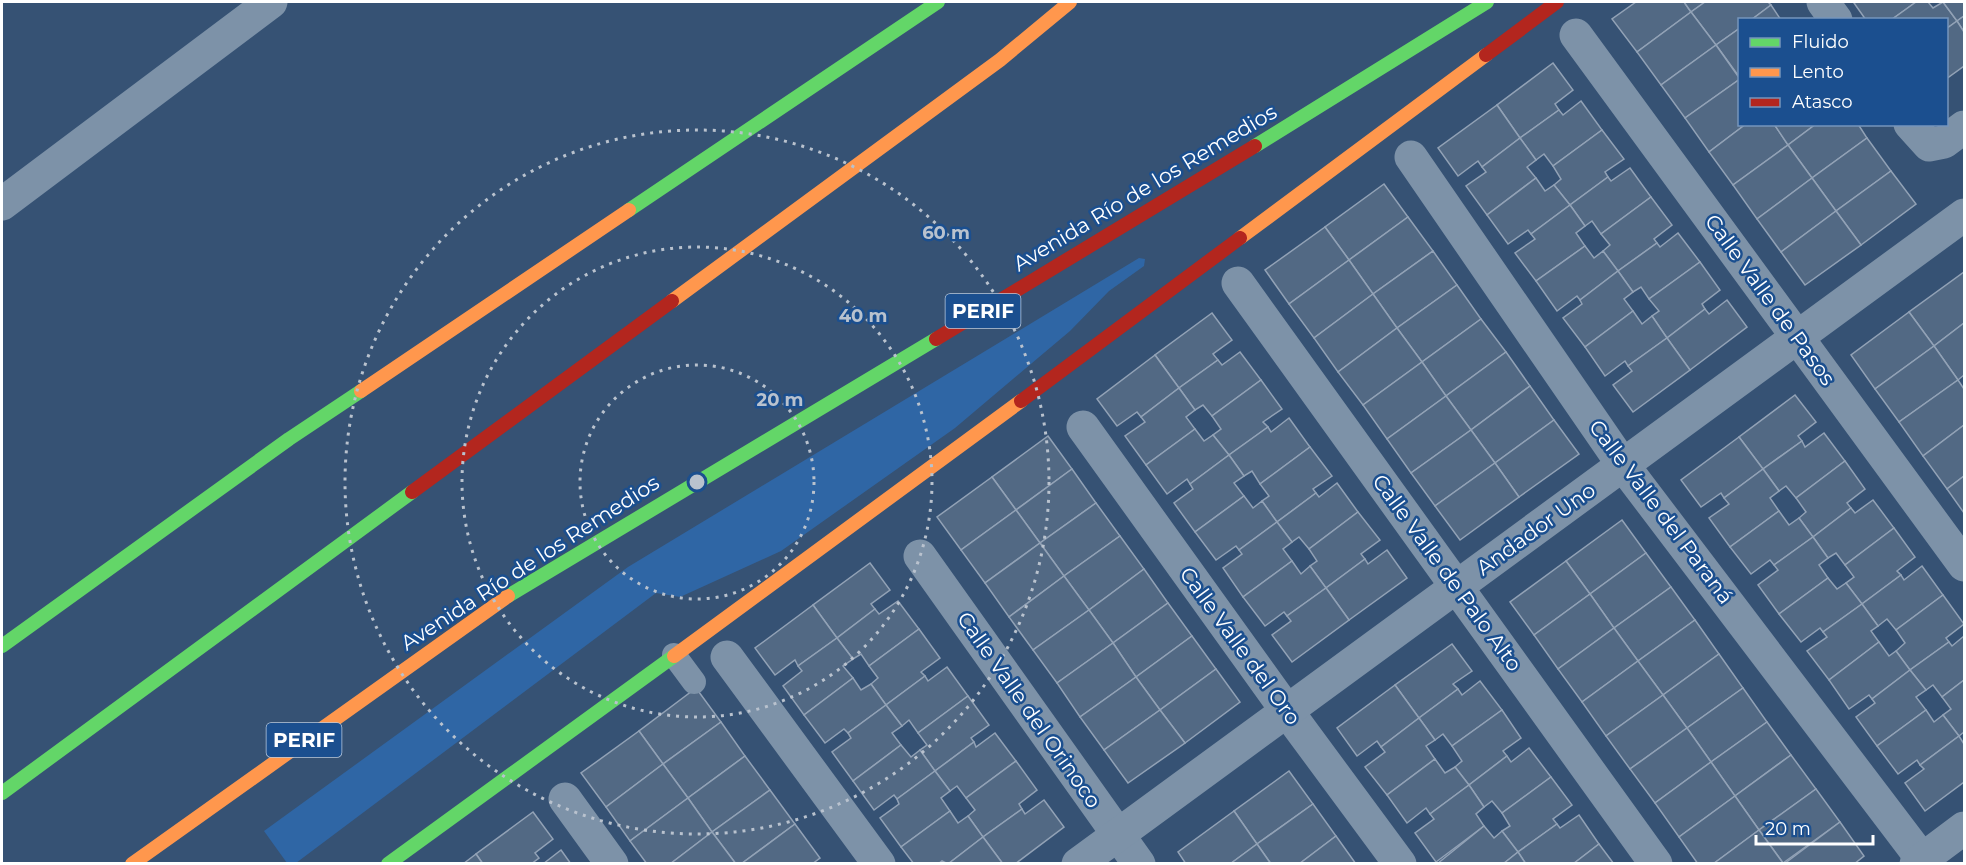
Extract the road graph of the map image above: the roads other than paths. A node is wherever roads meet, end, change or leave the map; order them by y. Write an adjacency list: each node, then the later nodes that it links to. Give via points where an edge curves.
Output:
1 (271, 2): 12 (street)
2 (938, 2): 21 (highway, via 289,439)
3 (1070, 2): 26 (highway, via 1000,60)
4 (1487, 2): 31 (highway, Avenida Río de los Remedios / PERIF, via 1158,207 570,557 476,617)
5 (1557, 2): 22 (highway)
6 (1823, 2): 7 (street)
7 (1835, 18)
8 (1576, 35): 15 (street, Calle Valle de Pasos)
9 (1912, 126): 10 (street, via 1929,145 1944,142)
10 (1965, 127)
11 (1411, 157): 17 (street, Calle Valle del Paraná)
12 (2, 204)
13 (1965, 215): 15 (street, Andador Uno)
14 (1238, 283): 20 (street, Calle Valle de Palo Alto)
15 (1798, 337): 17 (street, Andador Uno); 19 (street, Calle Valle de Pasos)
16 (1083, 427): 25 (street, Calle Valle del Oro)
17 (1623, 465): 20 (street, Andador Uno); 30 (street, Calle Valle del Paraná)
18 (920, 556): 29 (street, Calle Valle del Orinoco)
19 (1965, 565)
20 (1457, 587): 25 (street, Andador Uno); 38 (street, Calle Valle de Palo Alto)
21 (2, 646)
22 (674, 655): 24 (lane); 32 (highway)
23 (727, 657): 34 (street)
24 (694, 682)
25 (1287, 711): 29 (street, Andador Uno); 37 (street, Calle Valle del Oro)
26 (2, 793)
27 (565, 799): 33 (street)
28 (1965, 828): 30 (street)
29 (1118, 835): 35 (street, Andador Uno); 36 (street, Calle Valle del Orinoco)
30 (1919, 861)
31 (132, 864)
32 (388, 864)
33 (612, 864)
34 (879, 864)
35 (1078, 864)
36 (1138, 864)
37 (1400, 864)
38 (1656, 864)

